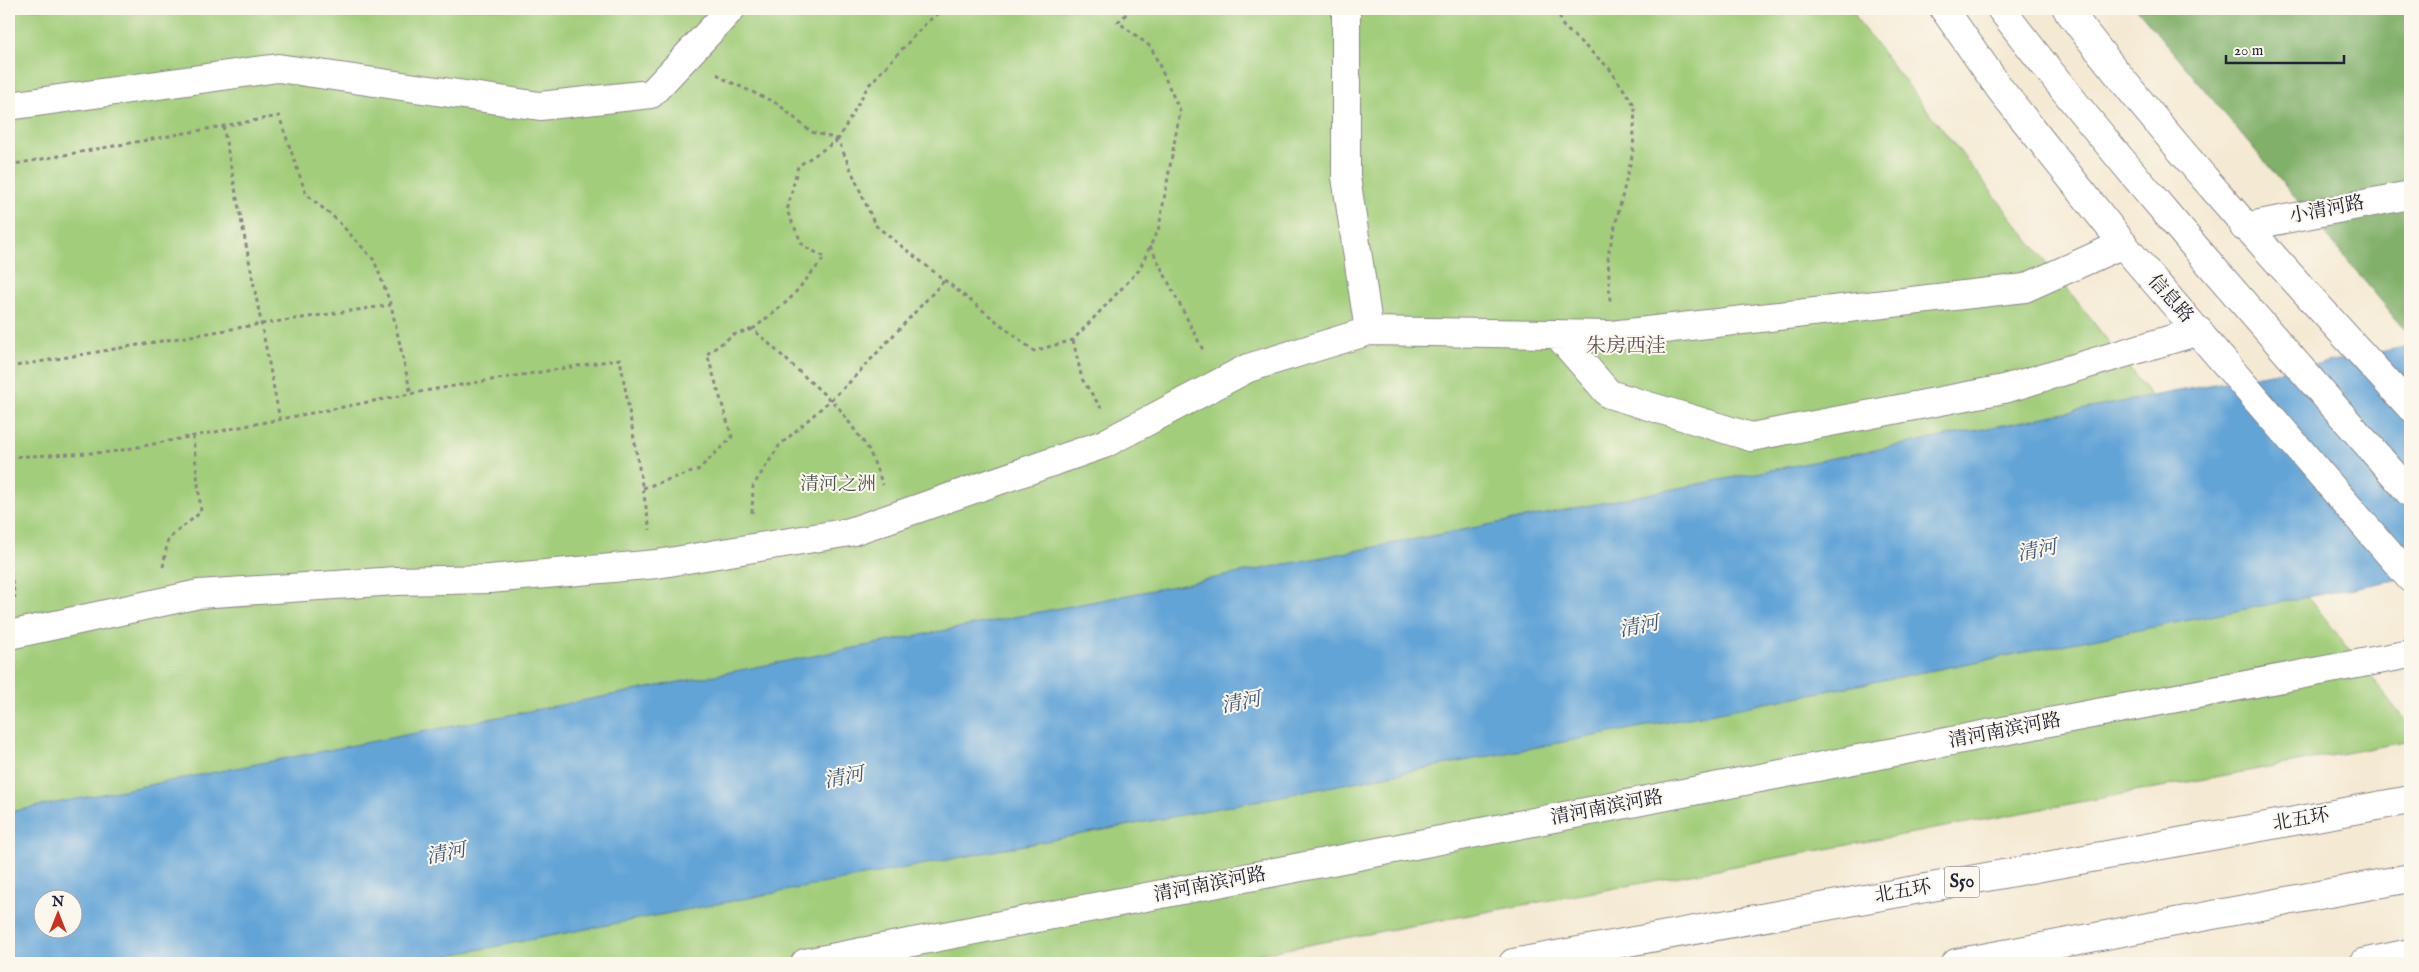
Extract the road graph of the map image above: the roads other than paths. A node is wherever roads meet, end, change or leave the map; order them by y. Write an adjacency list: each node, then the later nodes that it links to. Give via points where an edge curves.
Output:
1 (731, 9): 6 (main road, via 651,94 540,106 278,68)
2 (1346, 9): 10 (main road, via 1346,178)
3 (1944, 9): 9 (main road, 信息路, via 2000,88)
4 (2001, 9): 14 (main road, via 2159,206)
5 (2067, 9): 8 (main road)
6 (9, 106)
7 (2410, 195): 8 (main road, 小清河路)
8 (2244, 226): 13 (main road)
9 (2122, 244): 11 (main road, 信息路); 12 (main road, via 2025,288 1612,334)
10 (1369, 331): 12 (main road); 16 (main road, via 1248,368 1104,444 850,532 657,564 490,578 396,580 199,594)
11 (2199, 331): 12 (main road, via 2004,390 1751,437 1609,394); 15 (main road, 信息路)
12 (1557, 334)
13 (2410, 407)
14 (2410, 493)
15 (2410, 578)
16 (9, 635)
17 (2410, 654): 21 (main road, 清河南滨河路)
18 (2410, 800): 22 (main road, 北五环 / S50)
19 (2410, 878): 23 (main road)
20 (2410, 953): 24 (main road)
21 (805, 963)
22 (1513, 963)
23 (1956, 963)
24 (2363, 963)

